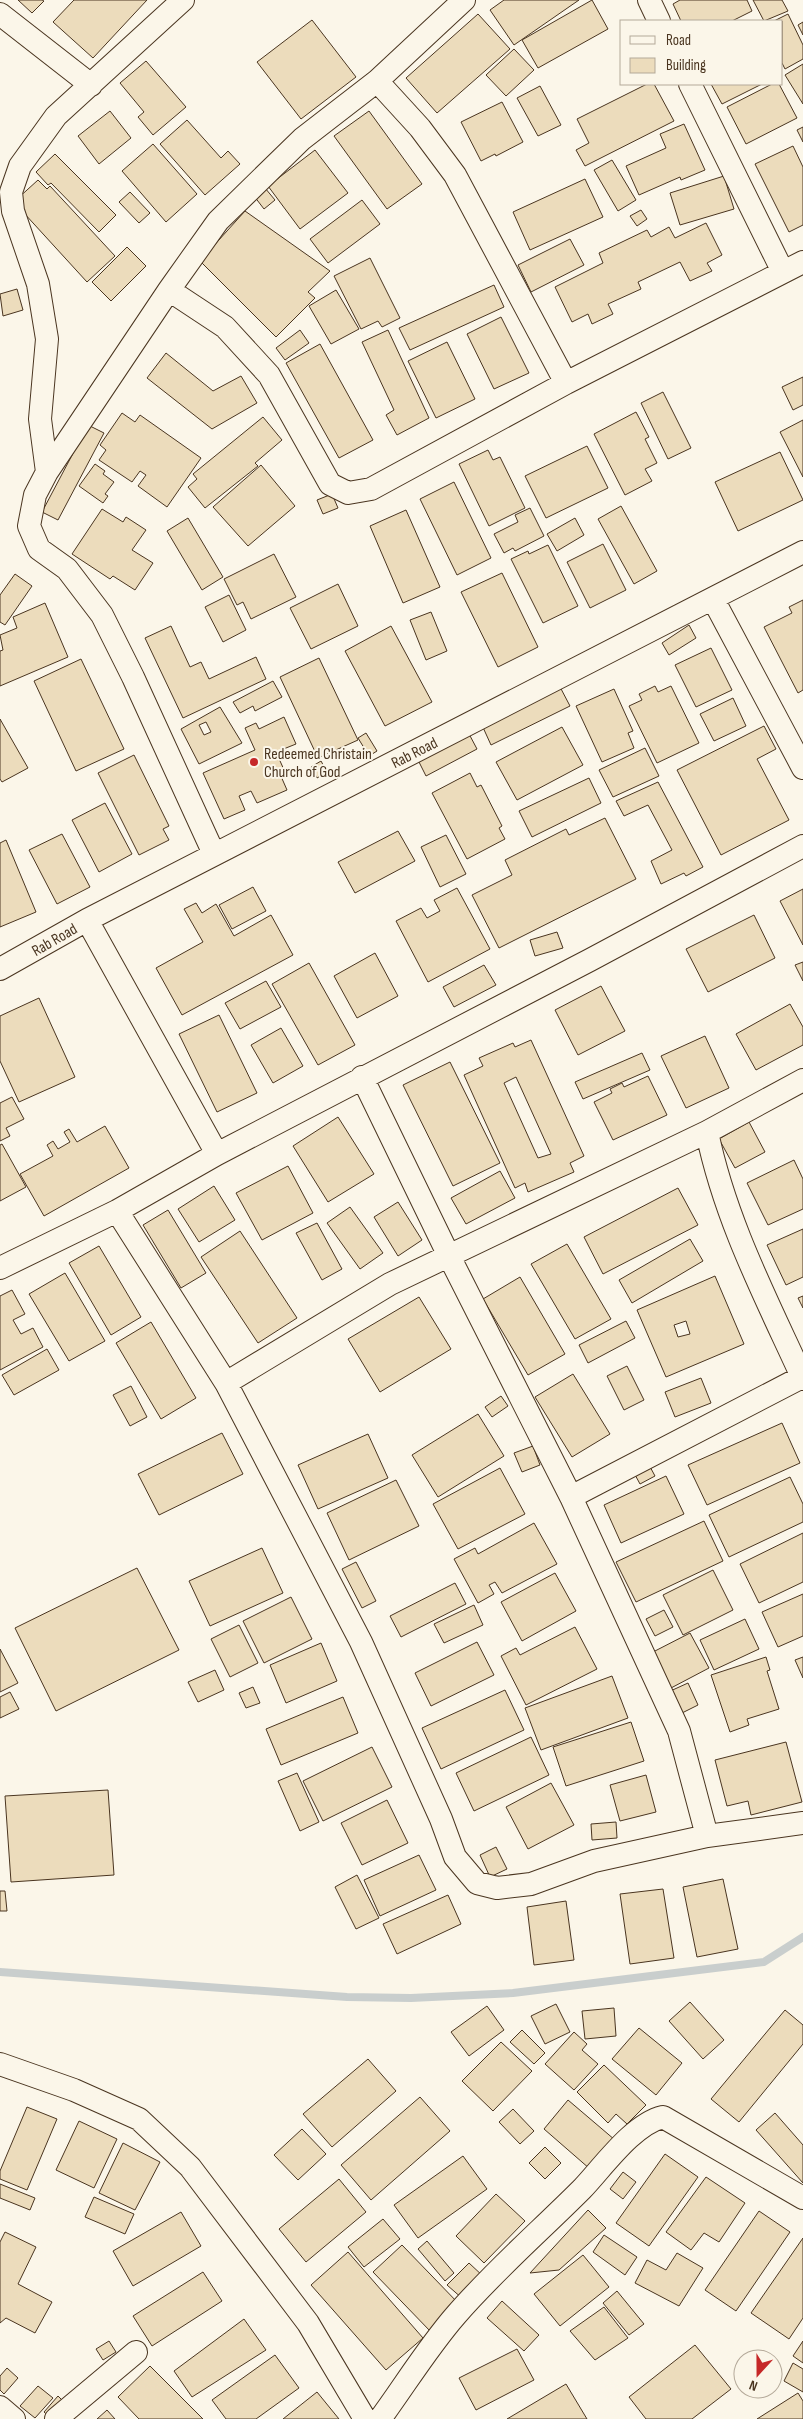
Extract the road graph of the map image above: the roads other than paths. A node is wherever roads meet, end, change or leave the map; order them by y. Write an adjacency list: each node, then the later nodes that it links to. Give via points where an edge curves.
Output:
1 (183, 0): 7 (street)
2 (464, 0): 6 (street)
3 (649, 0): 5 (street)
4 (0, 14): 7 (street)
5 (659, 20)
6 (377, 81): 10 (street, via 302,140 218,222); 11 (street, via 420,128 455,175)
7 (90, 85): 12 (street, via 56,116 20,166 11,192 13,211 38,284 47,339 40,418)
8 (691, 85): 9 (street)
9 (793, 267): 11 (street)
10 (169, 290): 11 (street, via 225,327 269,375 330,484 348,493 371,489); 12 (street)
11 (566, 383)
12 (47, 472): 17 (street, via 35,495 29,526 39,549 67,569 102,615)
13 (803, 552): 14 (street, Rab Road)
14 (713, 598): 15 (street); 17 (street, Rab Road)
15 (803, 768)
16 (803, 846): 20 (street)
17 (214, 854): 18 (street, Rab Road)
18 (87, 920): 19 (street, Rab Road); 23 (street)
19 (0, 970)
20 (362, 1077): 23 (street); 25 (street)
21 (803, 1080): 22 (street)
22 (707, 1132): 25 (street); 27 (street, via 714,1168 731,1216 759,1287)
23 (217, 1154): 24 (street)
24 (117, 1211): 26 (street); 28 (street)
25 (448, 1254): 28 (street, via 390,1284); 29 (street)
26 (0, 1268)
27 (802, 1378): 29 (street)
28 (226, 1383): 31 (street, via 361,1642 455,1857 478,1882 497,1888 531,1884 594,1861)
29 (571, 1497): 31 (street, via 679,1731)
30 (803, 1824): 31 (street)
31 (707, 1836)
32 (0, 2064): 38 (street, via 74,2090 139,2119 190,2167 308,2323)
33 (803, 2198): 39 (street, via 663,2117 651,2120 454,2316)
34 (136, 2352): 37 (street)
35 (0, 2407): 36 (street)
36 (14, 2419)
37 (56, 2419)
38 (365, 2419)
39 (380, 2419)

